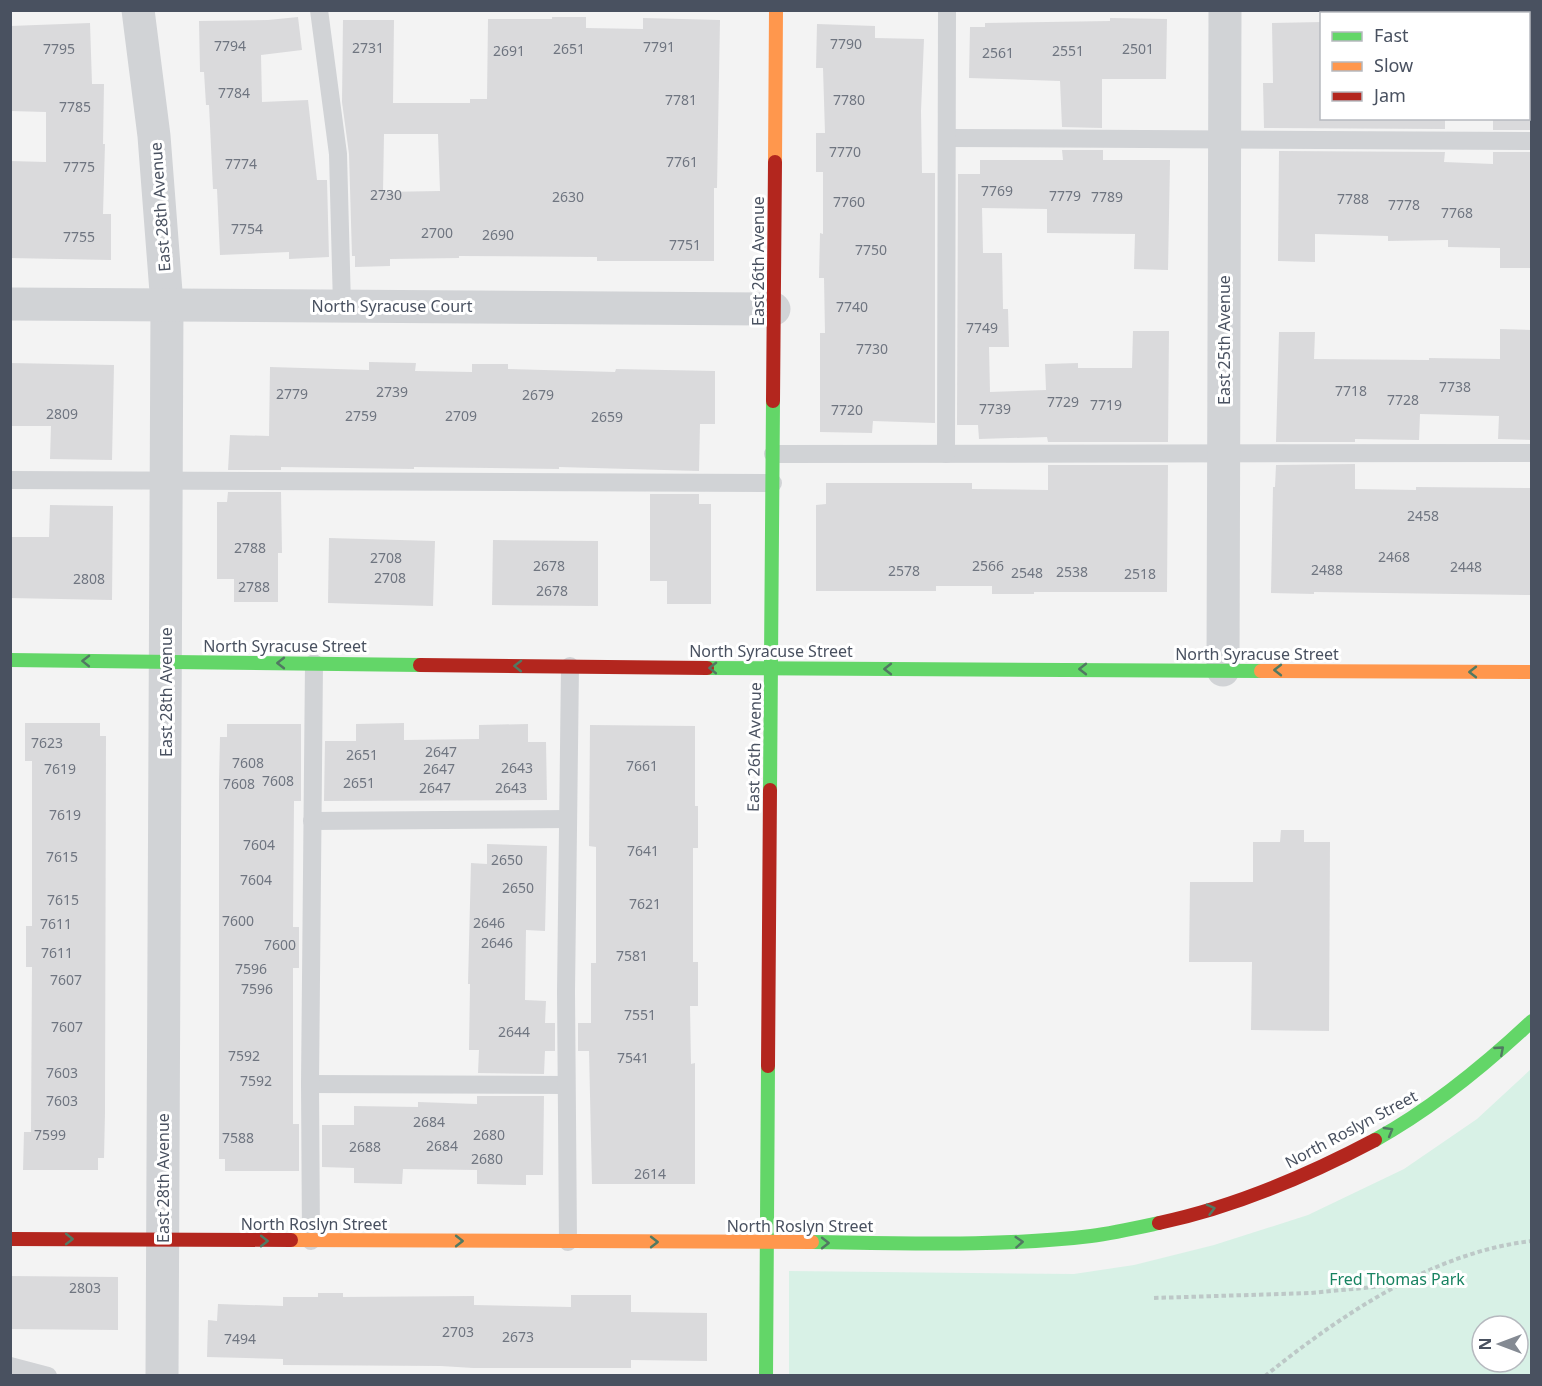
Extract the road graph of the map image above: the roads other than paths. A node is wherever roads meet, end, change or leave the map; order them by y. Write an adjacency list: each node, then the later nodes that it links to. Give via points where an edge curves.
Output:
1 (138, 10): 10 (street, East 28th Avenue, via 154,136)
2 (319, 10): 11 (lane, via 338,154)
3 (776, 10): 12 (street, East 26th Avenue)
4 (947, 10): 6 (lane)
5 (1226, 10): 7 (street, East 25th Avenue)
6 (947, 138): 7 (lane); 16 (lane)
7 (1225, 138): 8 (lane); 13 (street, East 25th Avenue)
8 (1532, 141)
9 (10, 304): 10 (street, North Syracuse Court)
10 (167, 305): 11 (street, North Syracuse Court); 18 (street, East 28th Avenue)
11 (342, 306): 12 (street, North Syracuse Court)
12 (774, 309): 15 (street, East 26th Avenue)
13 (1223, 453): 14 (lane); 16 (lane); 25 (street, East 25th Avenue)
14 (1532, 453)
15 (773, 454): 16 (lane); 19 (street, East 26th Avenue)
16 (946, 454)
17 (10, 480): 18 (lane)
18 (167, 481): 19 (lane); 21 (street, East 28th Avenue)
19 (773, 483): 24 (street, East 26th Avenue)
20 (10, 660): 21 (street, North Syracuse Street, one-way to 20)
21 (166, 662): 22 (street, North Syracuse Street, one-way to 21); 33 (street, East 28th Avenue)
22 (314, 663): 23 (street, North Syracuse Street, one-way to 22); 28 (lane)
23 (570, 666): 24 (street, North Syracuse Street, one-way to 23); 27 (lane)
24 (771, 668): 25 (street, North Syracuse Street, one-way to 24); 36 (street, East 26th Avenue)
25 (1223, 670): 26 (street, North Syracuse Street, one-way to 25)
26 (1532, 672)
27 (568, 819): 28 (lane); 31 (lane)
28 (312, 821): 30 (lane)
29 (1532, 1021): 36 (street, North Roslyn Street, one-way to 29, via 1035,1240 1110,1233 1219,1207 1280,1186 1387,1132 1433,1104)
30 (310, 1084): 31 (lane); 34 (lane)
31 (566, 1085): 35 (lane)
32 (10, 1239): 33 (street, North Roslyn Street, one-way to 33)
33 (163, 1240): 34 (street, North Roslyn Street, one-way to 34); 39 (street, East 28th Avenue)
34 (311, 1241): 35 (street, North Roslyn Street, one-way to 35)
35 (568, 1242): 36 (street, North Roslyn Street, one-way to 36)
36 (766, 1242): 40 (street, East 26th Avenue)
37 (10, 1366): 38 (lane)
38 (48, 1376)
39 (162, 1376)
40 (766, 1376)

